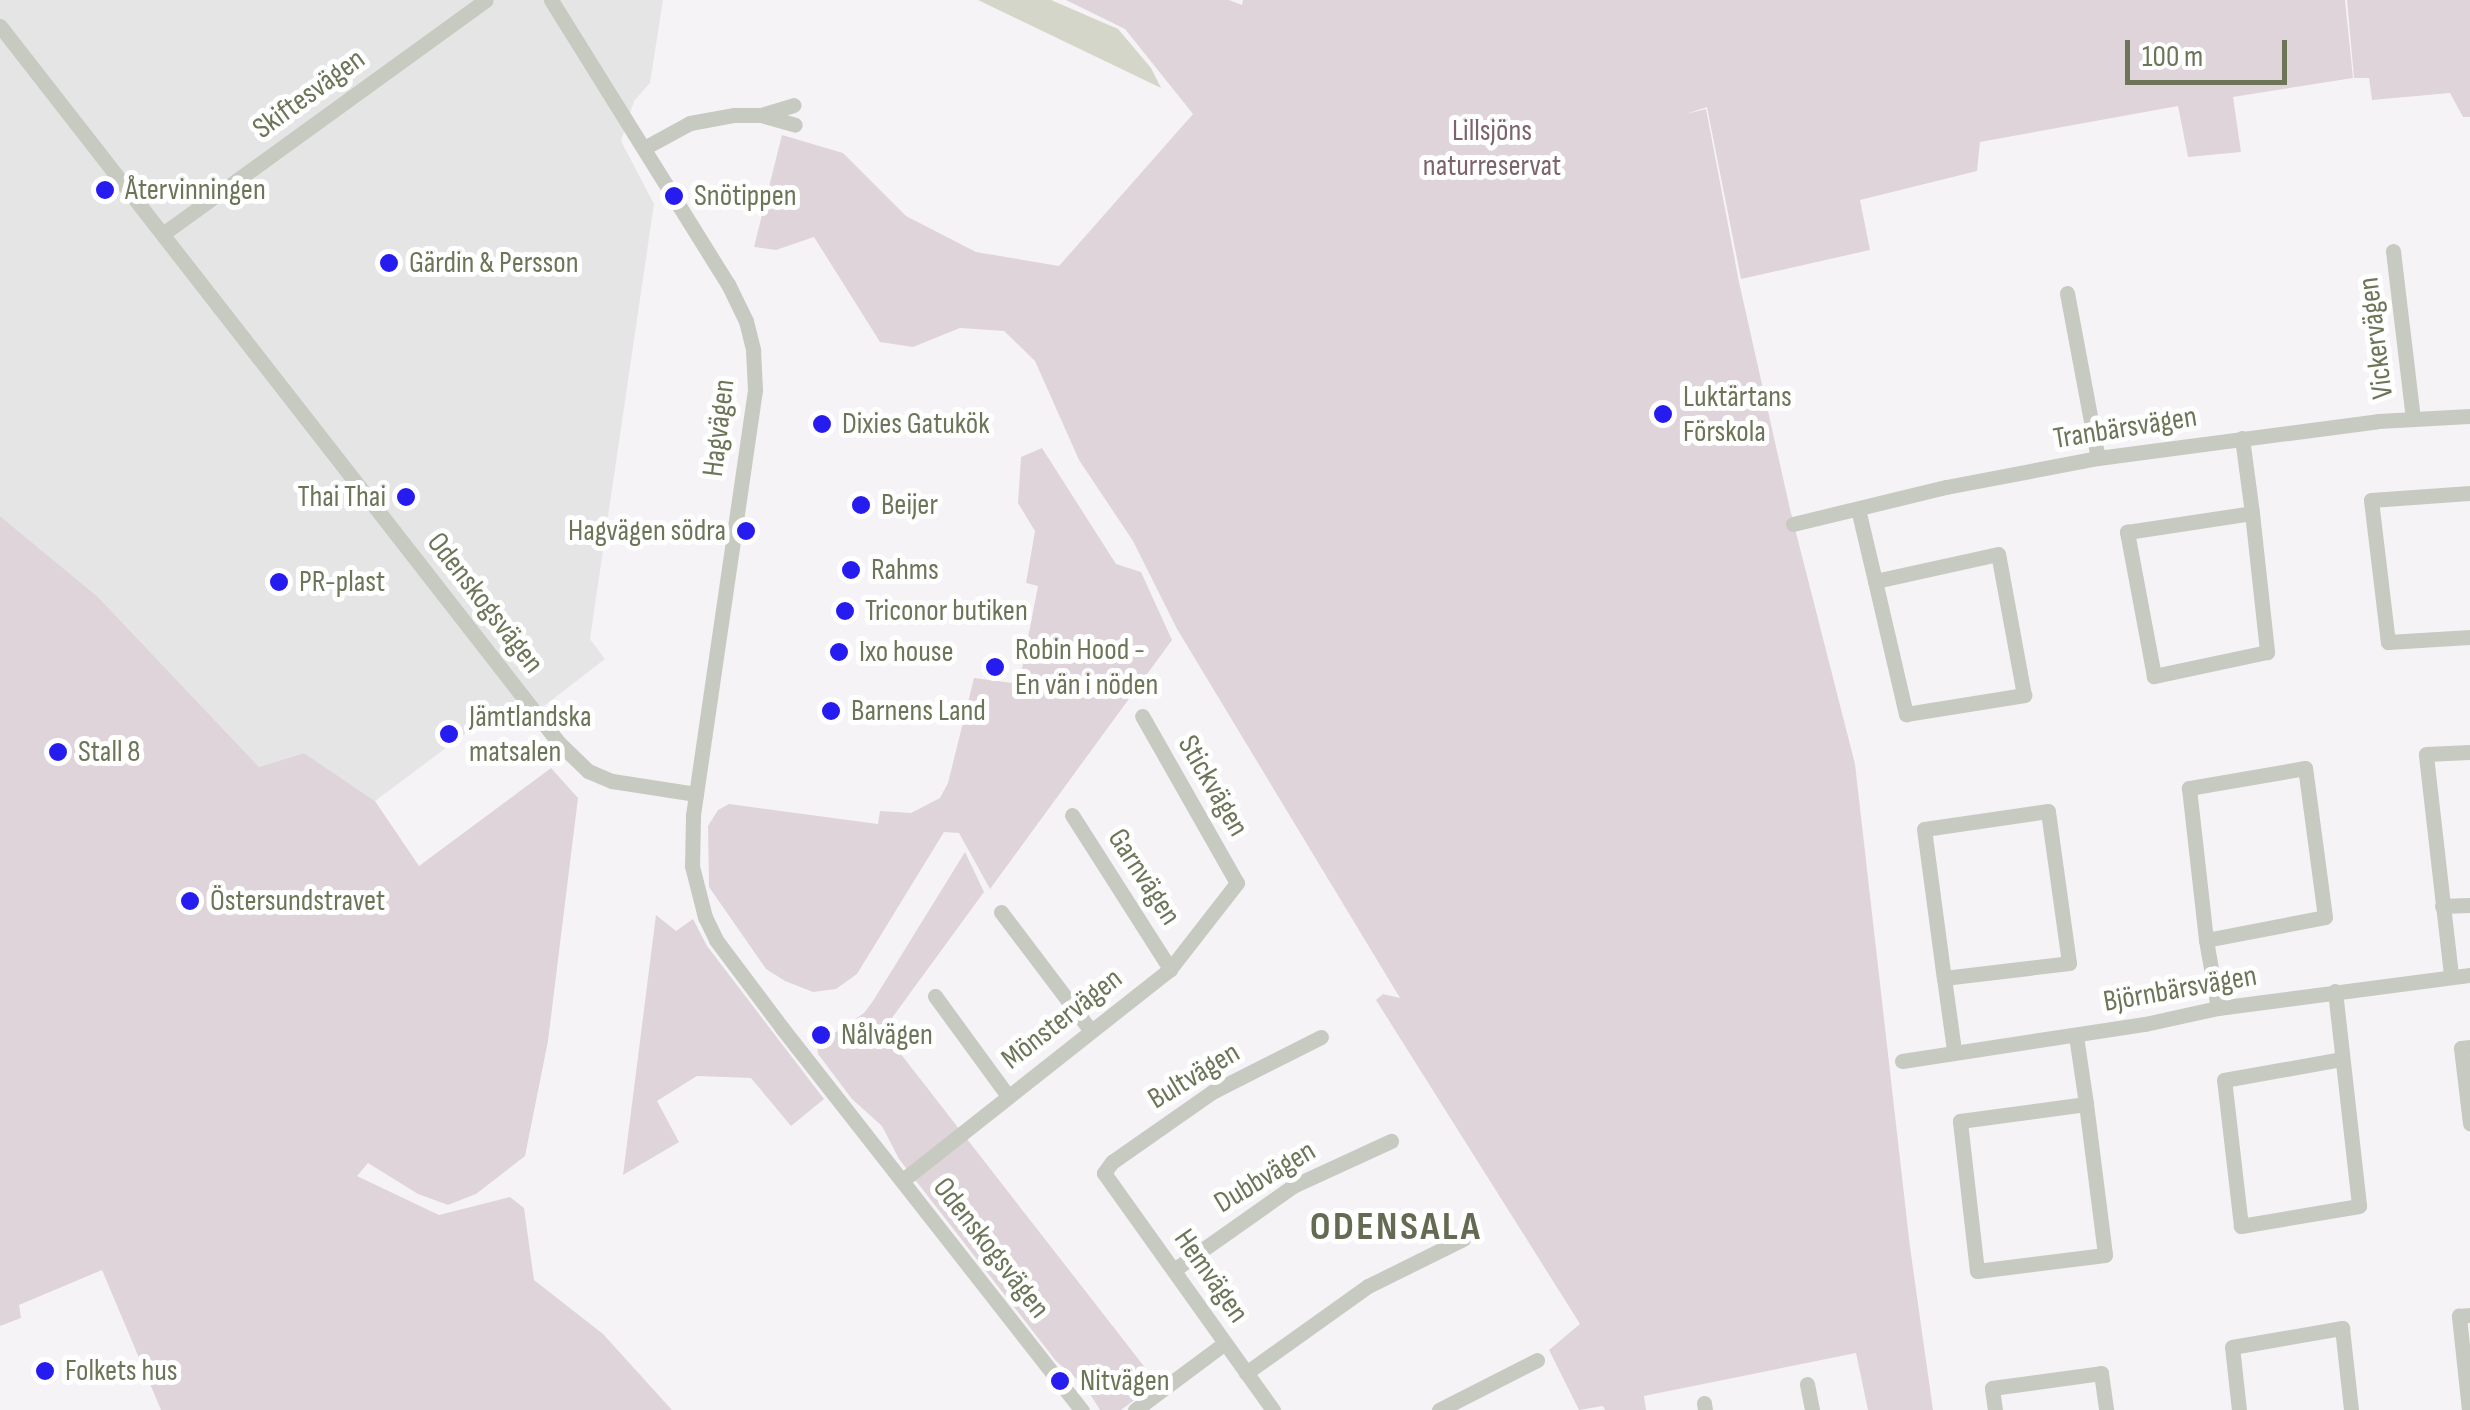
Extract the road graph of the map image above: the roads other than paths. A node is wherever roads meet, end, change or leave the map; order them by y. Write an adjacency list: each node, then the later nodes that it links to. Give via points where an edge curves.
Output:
1 (486, 0): 8 (street, Skiftesvägen)
2 (551, 0): 7 (street, Hagvägen)
3 (0, 26): 8 (street, Odenskogsvägen)
4 (793, 106): 5 (street)
5 (761, 115): 6 (street); 7 (street, via 690,124)
6 (795, 124)
7 (644, 148): 23 (street, Hagvägen, via 728,284 753,350 755,390)
8 (164, 233): 23 (street, Odenskogsvägen, via 572,757 612,781)
9 (2393, 251): 12 (street, Vickervägen)
10 (2068, 292): 14 (street)
11 (2470, 416): 12 (street, Tranbärsvägen)
12 (2413, 419): 13 (street, Tranbärsvägen)
13 (2242, 438): 14 (street, Tranbärsvägen); 17 (street)
14 (2098, 458): 16 (street, Tranbärsvägen)
15 (2470, 493): 20 (street, via 2371,500 2388,642)
16 (1858, 508): 18 (street, Tranbärsvägen); 19 (street)
17 (2252, 513): 17 (street, via 2127,532 2154,676 2268,652)
18 (1793, 524)
19 (1875, 581): 19 (street, via 1906,714 2024,695 1998,554)
20 (2470, 638)
21 (1142, 716): 25 (street, Stickvägen)
22 (2470, 752): 27 (street, via 2426,754)
23 (696, 794): 49 (street, Odenskogsvägen, via 692,866 716,940)
24 (1072, 816): 30 (street, Garnvägen)
25 (1237, 883): 30 (street, Mönstervägen)
26 (2470, 905): 27 (street)
27 (2442, 906): 31 (street)
28 (1001, 912): 37 (street)
29 (2206, 940): 29 (street, via 2188,788 2305,768 2325,917); 36 (street)
30 (1170, 968): 37 (street, Mönstervägen)
31 (2451, 975): 32 (street, Björnbärsvägen); 34 (street, Björnbärsvägen)
32 (2470, 975)
33 (1944, 978): 33 (street, via 1924,829 2048,811 2069,964); 41 (street)
34 (2335, 991): 36 (street, Björnbärsvägen); 42 (street)
35 (935, 996): 44 (street)
36 (2218, 1008): 38 (street, Björnbärsvägen)
37 (1091, 1030): 44 (street, Mönstervägen)
38 (2076, 1036): 41 (street, Björnbärsvägen); 45 (street)
39 (1321, 1037): 48 (street, Bultvägen, via 1212,1092)
40 (2470, 1047): 46 (street, via 2461,1048)
41 (1954, 1050): 43 (street, Björnbärsvägen)
42 (2342, 1059): 42 (street, via 2360,1206 2241,1226 2224,1080)
43 (1902, 1062)
44 (1008, 1096): 49 (street, Mönstervägen)
45 (2086, 1104): 45 (street, via 2105,1256 1977,1270 1960,1121)
46 (2470, 1123)
47 (1391, 1140): 51 (street, Dubbvägen, via 1294,1186)
48 (1104, 1173): 51 (street, Hemvägen)
49 (903, 1180): 57 (street, Odenskogsvägen)
50 (1463, 1239): 55 (street, via 1368,1286)
51 (1174, 1270): 53 (street, Hemvägen)
52 (2470, 1315): 66 (street, via 2459,1316)
53 (1225, 1343): 55 (street, Hemvägen); 58 (street)
54 (1536, 1360): 60 (street)
55 (1246, 1373): 59 (street, Hemvägen)
56 (1807, 1384): 61 (street)
57 (1082, 1410)
58 (1135, 1410)
59 (1273, 1410)
60 (1439, 1410)
61 (1812, 1410)
62 (1994, 1410): 63 (street, via 1992,1388 2101,1373)
63 (2106, 1410)
64 (2240, 1410): 65 (street, via 2232,1347 2342,1328)
65 (2351, 1410)
66 (2469, 1410)

